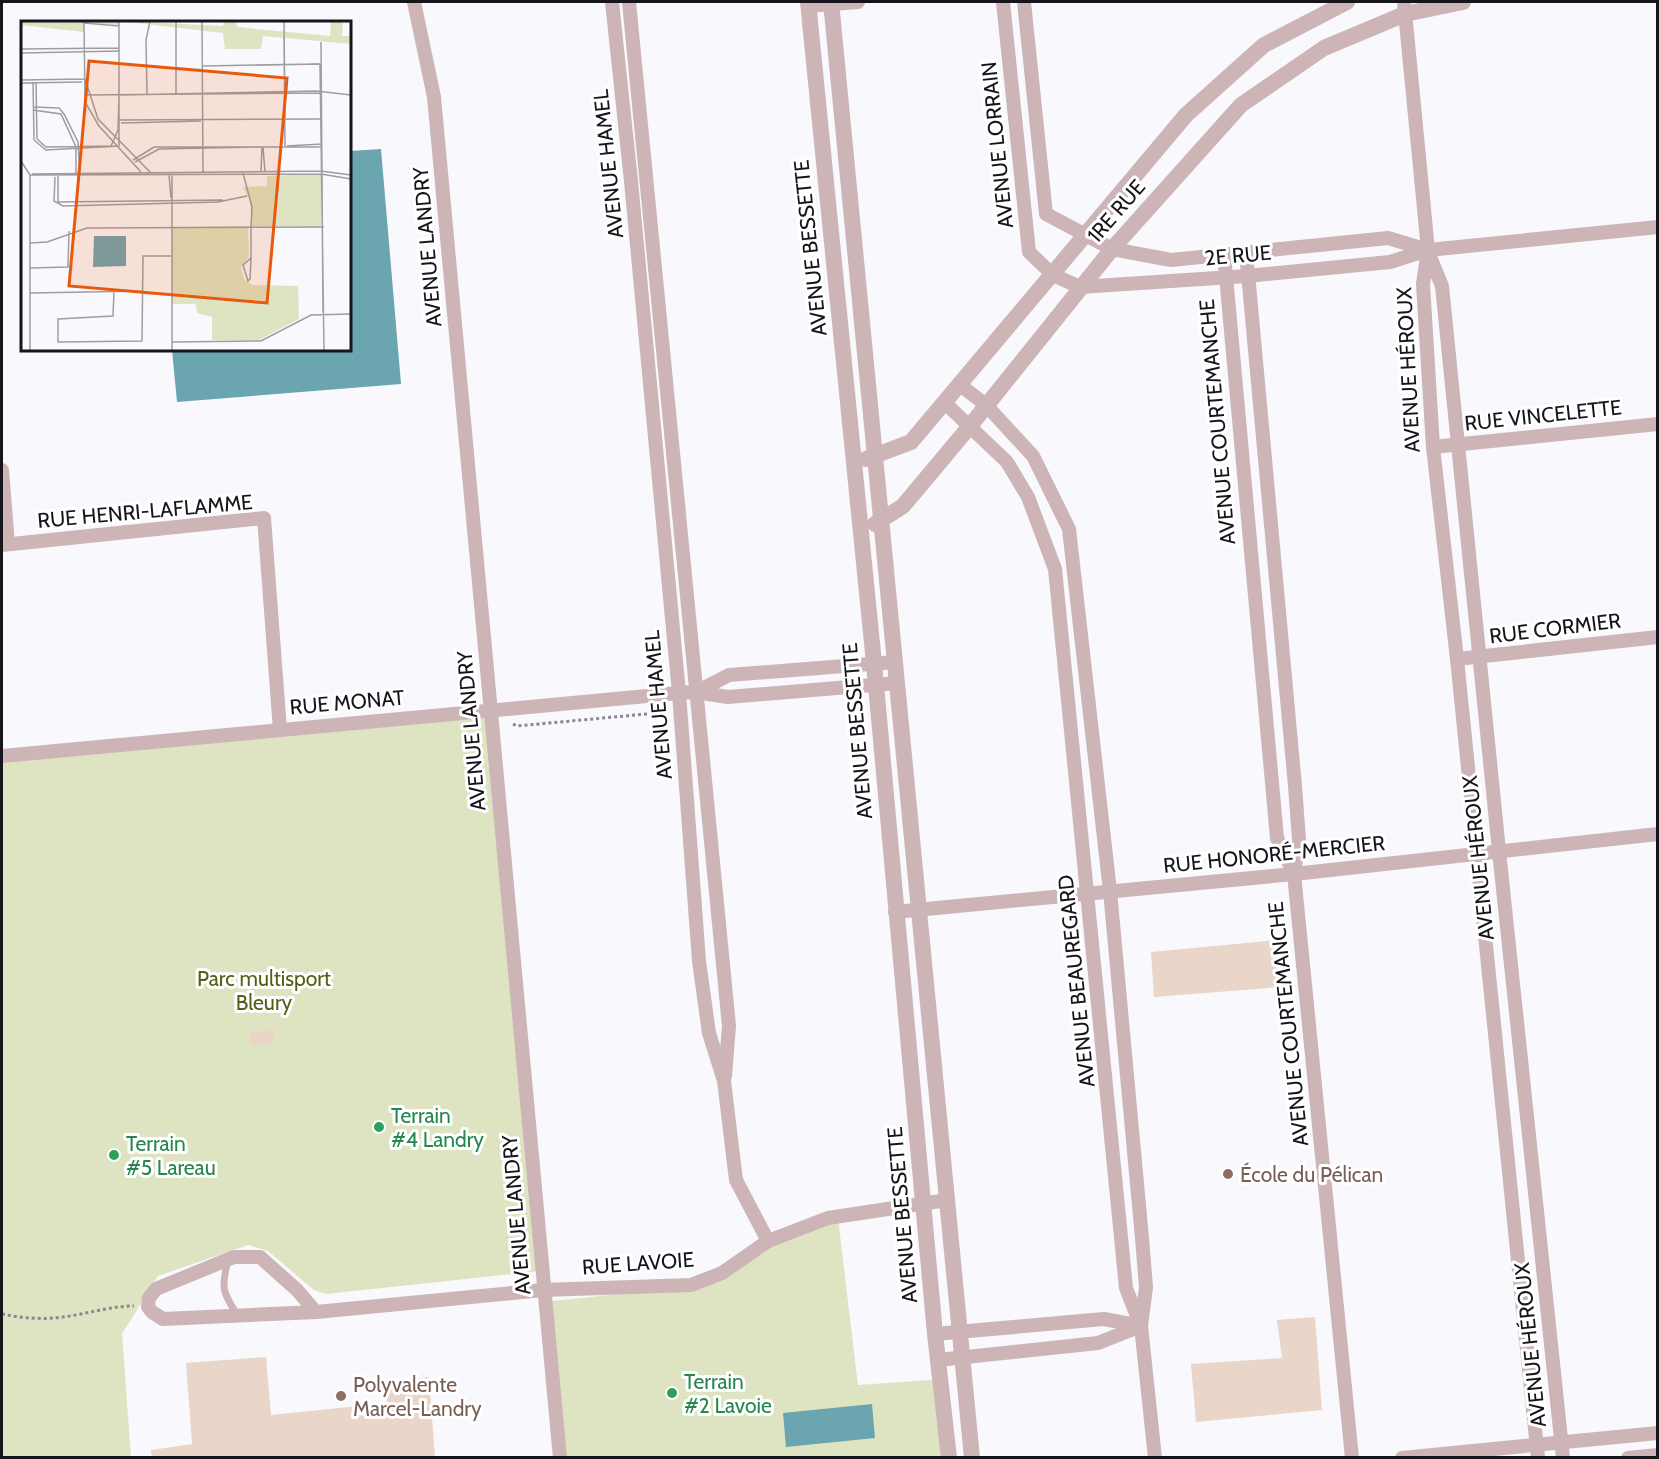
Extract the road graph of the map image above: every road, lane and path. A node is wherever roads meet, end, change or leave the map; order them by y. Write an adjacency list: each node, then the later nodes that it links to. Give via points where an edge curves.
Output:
1 (414, 2): 54 (street, AVENUE LANDRY, via 434,97)
2 (612, 2): 25 (street, AVENUE HAMEL)
3 (629, 2): 24 (street, AVENUE HAMEL)
4 (858, 2): 9 (street)
5 (1003, 2): 20 (street, AVENUE LORRAIN, via 1029,252)
6 (1024, 2): 15 (street, AVENUE LORRAIN, via 1046,214)
7 (1347, 2): 15 (street, 1RE RUE, via 1264,45 1186,116)
8 (1463, 2): 11 (street, 1RE RUE)
9 (831, 3): 10 (street); 12 (street, AVENUE BESSETTE)
10 (808, 4): 13 (street, AVENUE BESSETTE)
11 (1404, 8): 16 (street, 1RE RUE, via 1324,48 1241,105); 17 (street, AVENUE HÉROUX)
12 (852, 217): 13 (street); 33 (street, AVENUE BESSETTE)
13 (830, 220): 34 (street, AVENUE BESSETTE)
14 (1658, 227): 17 (street, 2E RUE)
15 (1084, 236): 16 (street, 2E RUE); 20 (street, 1RE RUE)
16 (1112, 249): 19 (street, 2E RUE, via 1171,260); 23 (street, 1RE RUE)
17 (1428, 250): 18 (street, 2E RUE, via 1388,238); 21 (street, 2E RUE, via 1390,262); 31 (street, AVENUE HÉROUX, via 1442,286); 32 (street, AVENUE HÉROUX, via 1422,284)
18 (1246, 252): 19 (street, 2E RUE); 21 (street, AVENUE COURTEMANCHE)
19 (1224, 254): 22 (street, AVENUE COURTEMANCHE)
20 (1053, 275): 23 (street, 2E RUE); 26 (street, 1RE RUE)
21 (1247, 276): 22 (street, 2E RUE); 41 (street, AVENUE COURTEMANCHE)
22 (1225, 278): 23 (street, 2E RUE); 42 (street, AVENUE COURTEMANCHE)
23 (1080, 287): 28 (street, 1RE RUE)
24 (661, 321): 25 (street); 52 (street, AVENUE HAMEL)
25 (644, 322): 53 (street, AVENUE HAMEL)
26 (960, 385): 27 (street, 1RE RUE); 28 (street, AVENUE BEAUREGARD)
27 (945, 403): 30 (street, AVENUE BEAUREGARD); 33 (street, 1RE RUE, via 911,442)
28 (986, 405): 30 (street, 1RE RUE); 44 (street, AVENUE BEAUREGARD, via 1033,456 1069,529)
29 (1658, 424): 31 (street, RUE VINCELETTE)
30 (970, 426): 36 (street, 1RE RUE, via 903,506); 43 (street, AVENUE BEAUREGARD, via 1007,462 1028,497 1055,568)
31 (1457, 445): 32 (street, RUE VINCELETTE); 39 (street, AVENUE HÉROUX)
32 (1433, 447): 40 (street, AVENUE HÉROUX)
33 (875, 456): 34 (street, 1RE RUE); 36 (street, AVENUE BESSETTE)
34 (854, 463): 37 (street, AVENUE BESSETTE)
35 (2, 470): 38 (street)
36 (881, 522): 37 (street, 1RE RUE); 48 (street, AVENUE BESSETTE)
37 (860, 530): 49 (street, AVENUE BESSETTE)
38 (5, 544): 55 (street, RUE HENRI-LAFLAMME, via 264,518)
39 (1468, 555): 40 (street); 46 (street, AVENUE HÉROUX)
40 (1446, 559): 47 (street, AVENUE HÉROUX)
41 (1276, 584): 42 (street); 60 (street, AVENUE COURTEMANCHE, via 1299,839)
42 (1254, 586): 60 (street, AVENUE COURTEMANCHE, via 1277,838)
43 (1061, 630): 44 (street); 62 (street, AVENUE BEAUREGARD)
44 (1081, 631): 61 (street, AVENUE BEAUREGARD)
45 (1658, 637): 46 (street, RUE CORMIER)
46 (1479, 657): 47 (street, RUE CORMIER); 58 (street, AVENUE HÉROUX)
47 (1457, 659): 59 (street, AVENUE HÉROUX)
48 (895, 662): 49 (street, RUE MONAT); 50 (street, AVENUE BESSETTE)
49 (874, 663): 51 (street, AVENUE BESSETTE); 52 (street, RUE MONAT, via 729,675)
50 (897, 683): 51 (street, RUE MONAT); 63 (street, AVENUE BESSETTE)
51 (876, 685): 52 (street, RUE MONAT, via 728,697); 64 (street, AVENUE BESSETTE)
52 (696, 692): 53 (street, RUE MONAT); 65 (street, AVENUE HAMEL, via 729,1026)
53 (679, 693): 54 (street, RUE MONAT); 65 (street, AVENUE HAMEL, via 699,961 709,1033)
54 (491, 710): 55 (street, RUE MONAT); 72 (street, AVENUE LANDRY)
55 (280, 730): 56 (street, RUE MONAT)
56 (2, 756)
57 (1658, 834): 58 (street, RUE HONORÉ-MERCIER)
58 (1499, 852): 59 (street, RUE HONORÉ-MERCIER); 66 (street, AVENUE HÉROUX)
59 (1477, 854): 60 (street, RUE HONORÉ-MERCIER); 67 (street, AVENUE HÉROUX)
60 (1294, 874): 61 (street, RUE HONORÉ-MERCIER); 90 (street, AVENUE COURTEMANCHE)
61 (1110, 891): 62 (street, RUE HONORÉ-MERCIER); 77 (street, AVENUE BEAUREGARD, via 1143,1238 1146,1287)
62 (1089, 893): 63 (street, RUE HONORÉ-MERCIER); 77 (street, AVENUE BEAUREGARD, via 1126,1288)
63 (919, 910): 64 (street, RUE HONORÉ-MERCIER); 68 (street, AVENUE BESSETTE)
64 (895, 912): 69 (street, AVENUE BESSETTE)
65 (724, 1081): 70 (street, AVENUE HAMEL, via 736,1180)
66 (1531, 1157): 67 (street); 83 (street, AVENUE HÉROUX)
67 (1507, 1161): 84 (street, AVENUE HÉROUX)
68 (947, 1200): 69 (street, RUE LAVOIE); 78 (street, AVENUE BESSETTE)
69 (924, 1204): 70 (street, RUE LAVOIE, via 828,1218); 79 (street, AVENUE BESSETTE)
70 (768, 1241): 72 (street, RUE LAVOIE, via 722,1273 691,1285)
71 (228, 1260): 73 (street, via 156,1289); 74 (street, via 260,1257); 76 (lane, via 223,1290)
72 (543, 1290): 74 (street, RUE LAVOIE); 86 (street, AVENUE LANDRY)
73 (148, 1306): 75 (path, via 122,1306 60,1318); 76 (street, RUE LAVOIE, via 163,1319)
74 (316, 1312): 76 (street, RUE LAVOIE)
75 (2, 1314)
76 (238, 1316)
77 (1141, 1326): 78 (street, via 1104,1318); 80 (street, via 1098,1343); 89 (street, AVENUE BEAUREGARD)
78 (960, 1333): 79 (street); 80 (street, AVENUE BESSETTE)
79 (935, 1334): 81 (street, AVENUE BESSETTE)
80 (962, 1357): 81 (street); 88 (street, AVENUE BESSETTE)
81 (938, 1360): 87 (street, AVENUE BESSETTE)
82 (1658, 1433): 83 (street)
83 (1562, 1442): 84 (street); 92 (street, AVENUE HÉROUX)
84 (1538, 1452): 91 (street)
85 (1658, 1455): 93 (street)
86 (560, 1458)
87 (949, 1458)
88 (972, 1458)
89 (1155, 1458)
90 (1352, 1458)
91 (1402, 1458)
92 (1563, 1458)
93 (1628, 1458)

